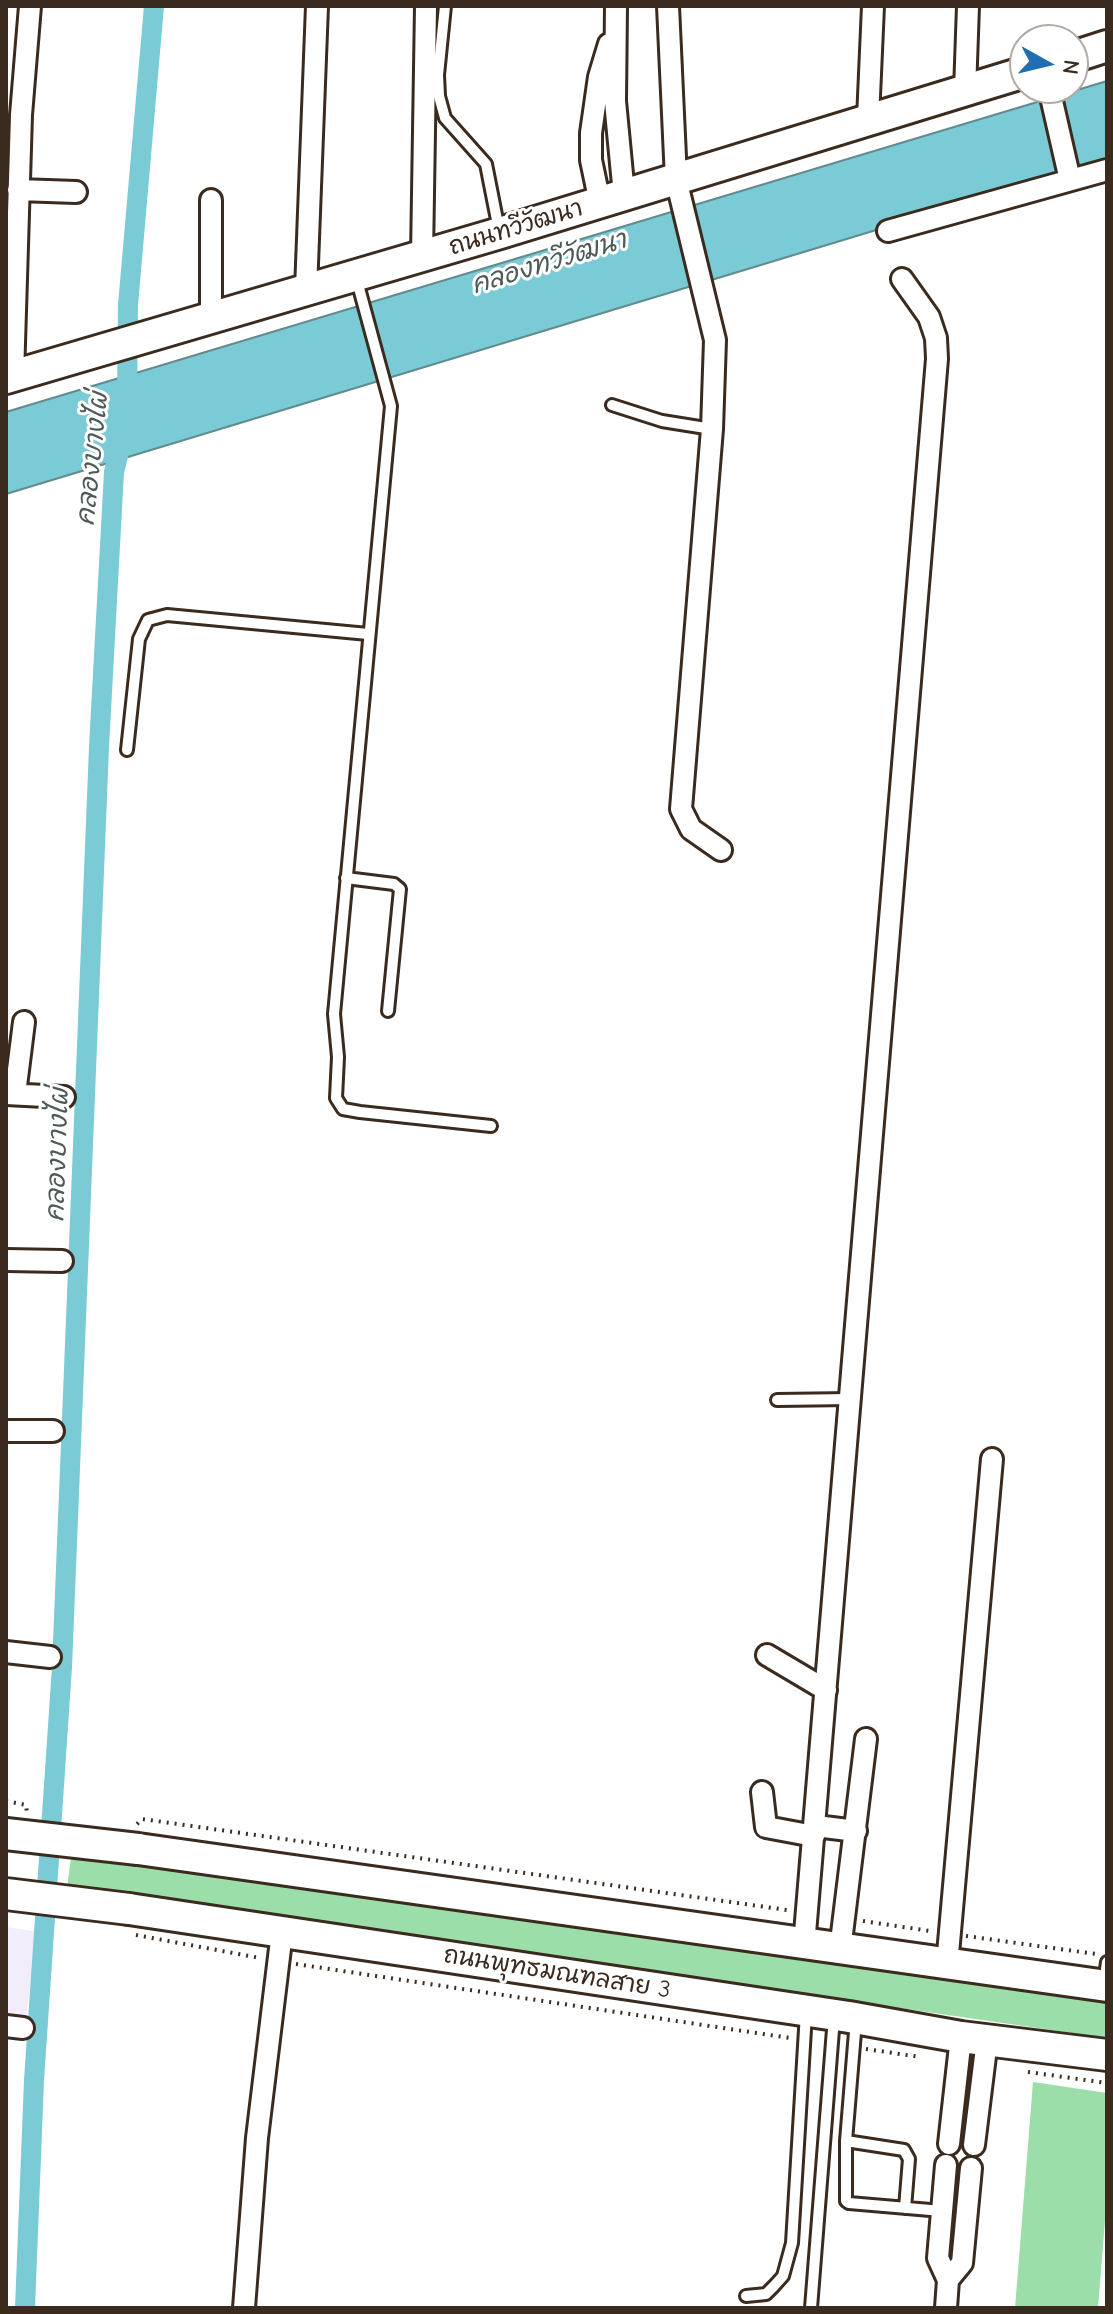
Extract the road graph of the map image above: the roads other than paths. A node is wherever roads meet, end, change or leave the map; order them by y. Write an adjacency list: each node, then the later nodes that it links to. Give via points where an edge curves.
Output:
1 (30, 6): 16 (street)
2 (317, 6): 25 (street)
3 (426, 6): 22 (street)
4 (445, 6): 21 (lane, via 439,96 445,118 486,164)
5 (616, 6): 18 (street, via 591,133 591,160)
6 (668, 6): 14 (street)
7 (873, 6): 12 (street)
8 (968, 6): 10 (street)
9 (1009, 77): 10 (main road, ถนนทวีวัฒนา)
10 (965, 91): 12 (main road, ถนนทวีวัฒนา)
11 (1053, 104): 15 (street)
12 (868, 119): 14 (main road, ถนนทวีวัฒนา)
13 (1107, 170): 15 (street)
14 (676, 179): 18 (main road, ถนนทวีวัฒนา); 29 (street, via 712,319)
15 (1070, 179): 20 (street)
16 (18, 190): 17 (street); 27 (street)
17 (76, 192)
18 (612, 199): 21 (main road, ถนนทวีวัฒนา)
19 (211, 200): 26 (street)
20 (888, 231)
21 (500, 233): 22 (main road, ถนนทวีวัฒนา)
22 (422, 256): 23 (main road, ถนนทวีวัฒนา)
23 (356, 275): 25 (main road, ถนนทวีวัฒนา); 30 (lane, via 391,406)
24 (902, 279): 41 (street, via 929,317 937,359)
25 (306, 290): 26 (main road, ถนนทวีวัฒนา)
26 (211, 318): 27 (main road, ถนนทวีวัฒนา)
27 (10, 377)
28 (612, 405): 29 (lane)
29 (712, 429): 32 (street, via 681,809 691,829)
30 (368, 634): 31 (lane, via 167,615 148,620 139,639); 33 (lane)
31 (127, 750)
32 (721, 850)
33 (346, 878): 34 (lane, via 400,889); 38 (lane, via 334,1014 338,1105)
34 (388, 1011)
35 (24, 1022): 36 (street)
36 (10, 1094): 37 (street)
37 (64, 1097)
38 (491, 1126)
39 (6, 1260): 40 (street)
40 (62, 1261)
41 (851, 1399): 42 (lane); 49 (street)
42 (777, 1400)
43 (6, 1431): 44 (street)
44 (53, 1431)
45 (992, 1459): 59 (street)
46 (6, 1652): 48 (street)
47 (767, 1655): 49 (street)
48 (50, 1657)
49 (826, 1690): 52 (street)
50 (866, 1739): 53 (street)
51 (762, 1792): 52 (street, via 766,1827)
52 (815, 1831): 53 (street); 56 (street)
53 (856, 1831): 58 (street)
54 (6, 1834): 56 (main road, bridge, via 135,1839)
55 (6, 1894): 57 (main road, ถนนพุทธมณฑลสาย 3, bridge)
56 (804, 1945): 58 (main road)
57 (280, 1946): 61 (main road, ถนนพุทธมณฑลสาย 3); 71 (street)
58 (840, 1950): 59 (main road)
59 (947, 1965): 60 (main road)
60 (1106, 1978)
61 (831, 2026): 62 (main road, ถนนพุทธมณฑลสาย 3); 64 (lane); 70 (lane, via 783,2276 766,2294); 72 (lane)
62 (972, 2051): 63 (main road, ถนนพุทธมณฑลสาย 3); 65 (street); 68 (street, via 947,2154)
63 (1107, 2055)
64 (846, 2141): 67 (lane, via 904,2150 909,2159); 67 (lane, via 846,2201)
65 (974, 2145)
66 (971, 2168): 69 (street, via 962,2263)
67 (905, 2208): 68 (lane)
68 (942, 2211): 69 (street, via 938,2258)
69 (948, 2280): 73 (street)
70 (746, 2296)
71 (244, 2308)
72 (811, 2308)
73 (946, 2308)

